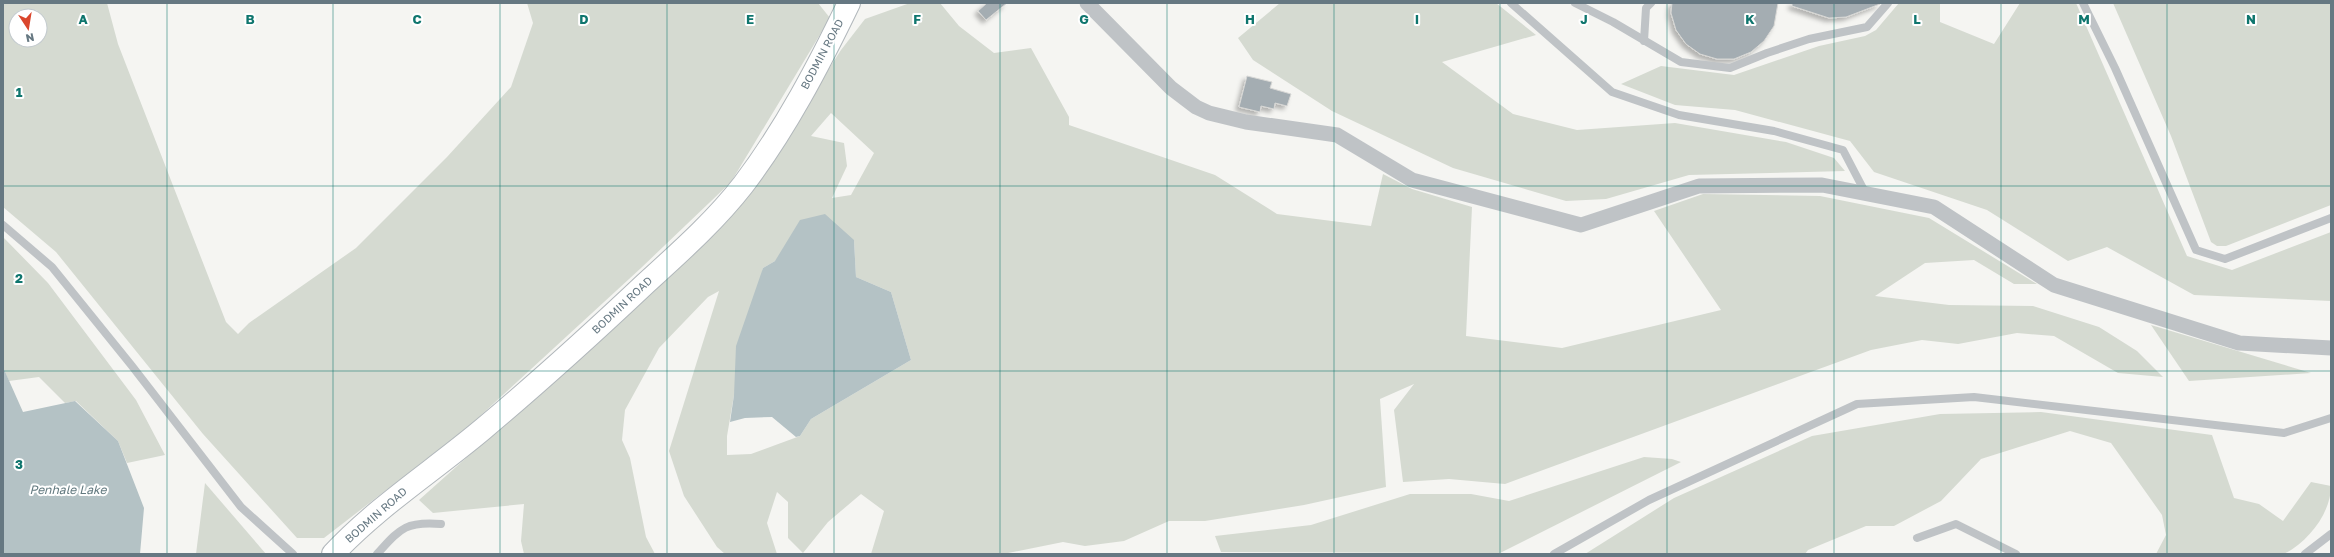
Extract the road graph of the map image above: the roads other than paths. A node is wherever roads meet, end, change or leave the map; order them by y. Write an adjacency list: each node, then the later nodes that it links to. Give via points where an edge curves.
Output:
1 (845, 3): 2 (lane)
2 (849, 3): 19 (main road, BODMIN ROAD, via 806,85 765,153 743,185 712,220 574,350 474,437 383,507)
3 (1087, 3): 10 (street, via 1170,88 1209,113 1246,122 1337,135 1412,180 1581,225 1699,186 1822,185)
4 (1511, 3): 10 (lane, via 1612,92 1679,115 1774,131 1842,150)
5 (1575, 3): 9 (lane)
6 (1651, 3): 9 (lane, via 1646,8)
7 (1888, 3): 9 (lane, via 1867,27 1808,39 1730,68 1681,62)
8 (2082, 3): 11 (lane, via 2115,68 2196,250 2225,259)
9 (1644, 41)
10 (1866, 194): 13 (street, via 1934,207 2054,285 2239,343)
11 (2331, 218)
12 (3, 225): 18 (lane, via 52,267 241,508)
13 (2331, 348)
14 (2331, 418): 21 (lane, via 2284,433 1974,397 1857,404 1649,500)
15 (441, 524): 20 (lane, via 420,522 408,526)
16 (2331, 534): 23 (lane)
17 (1917, 538): 22 (lane, via 1956,524)
18 (293, 554)
19 (333, 554)
20 (377, 554)
21 (1554, 554)
22 (2016, 554)
23 (2305, 554)

